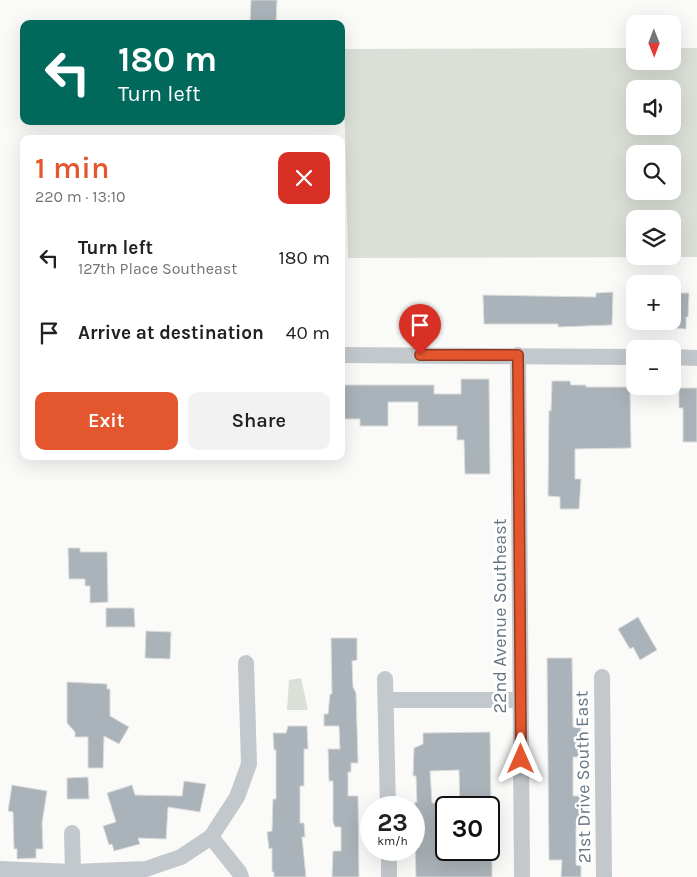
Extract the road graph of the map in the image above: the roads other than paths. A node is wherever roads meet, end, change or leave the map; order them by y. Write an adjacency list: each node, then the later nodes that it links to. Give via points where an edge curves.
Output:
1 (345, 355): 2 (street)
2 (518, 355): 3 (street); 10 (street, 22nd Avenue Southeast)
3 (626, 357)
4 (681, 357): 5 (street)
5 (697, 358)
6 (246, 663): 13 (street, via 249,764 237,797)
7 (602, 677): 20 (street, 21st Drive South East)
8 (385, 679): 9 (street)
9 (386, 700): 10 (street); 11 (street)
10 (520, 700): 19 (street, 22nd Avenue Southeast)
11 (388, 796)
12 (72, 833): 16 (street)
13 (211, 836): 16 (street, via 181,857 146,869); 17 (street)
14 (388, 861): 18 (street)
15 (0, 869): 16 (street)
16 (73, 872)
17 (241, 877)
18 (389, 877)
19 (522, 877)
20 (604, 877)

